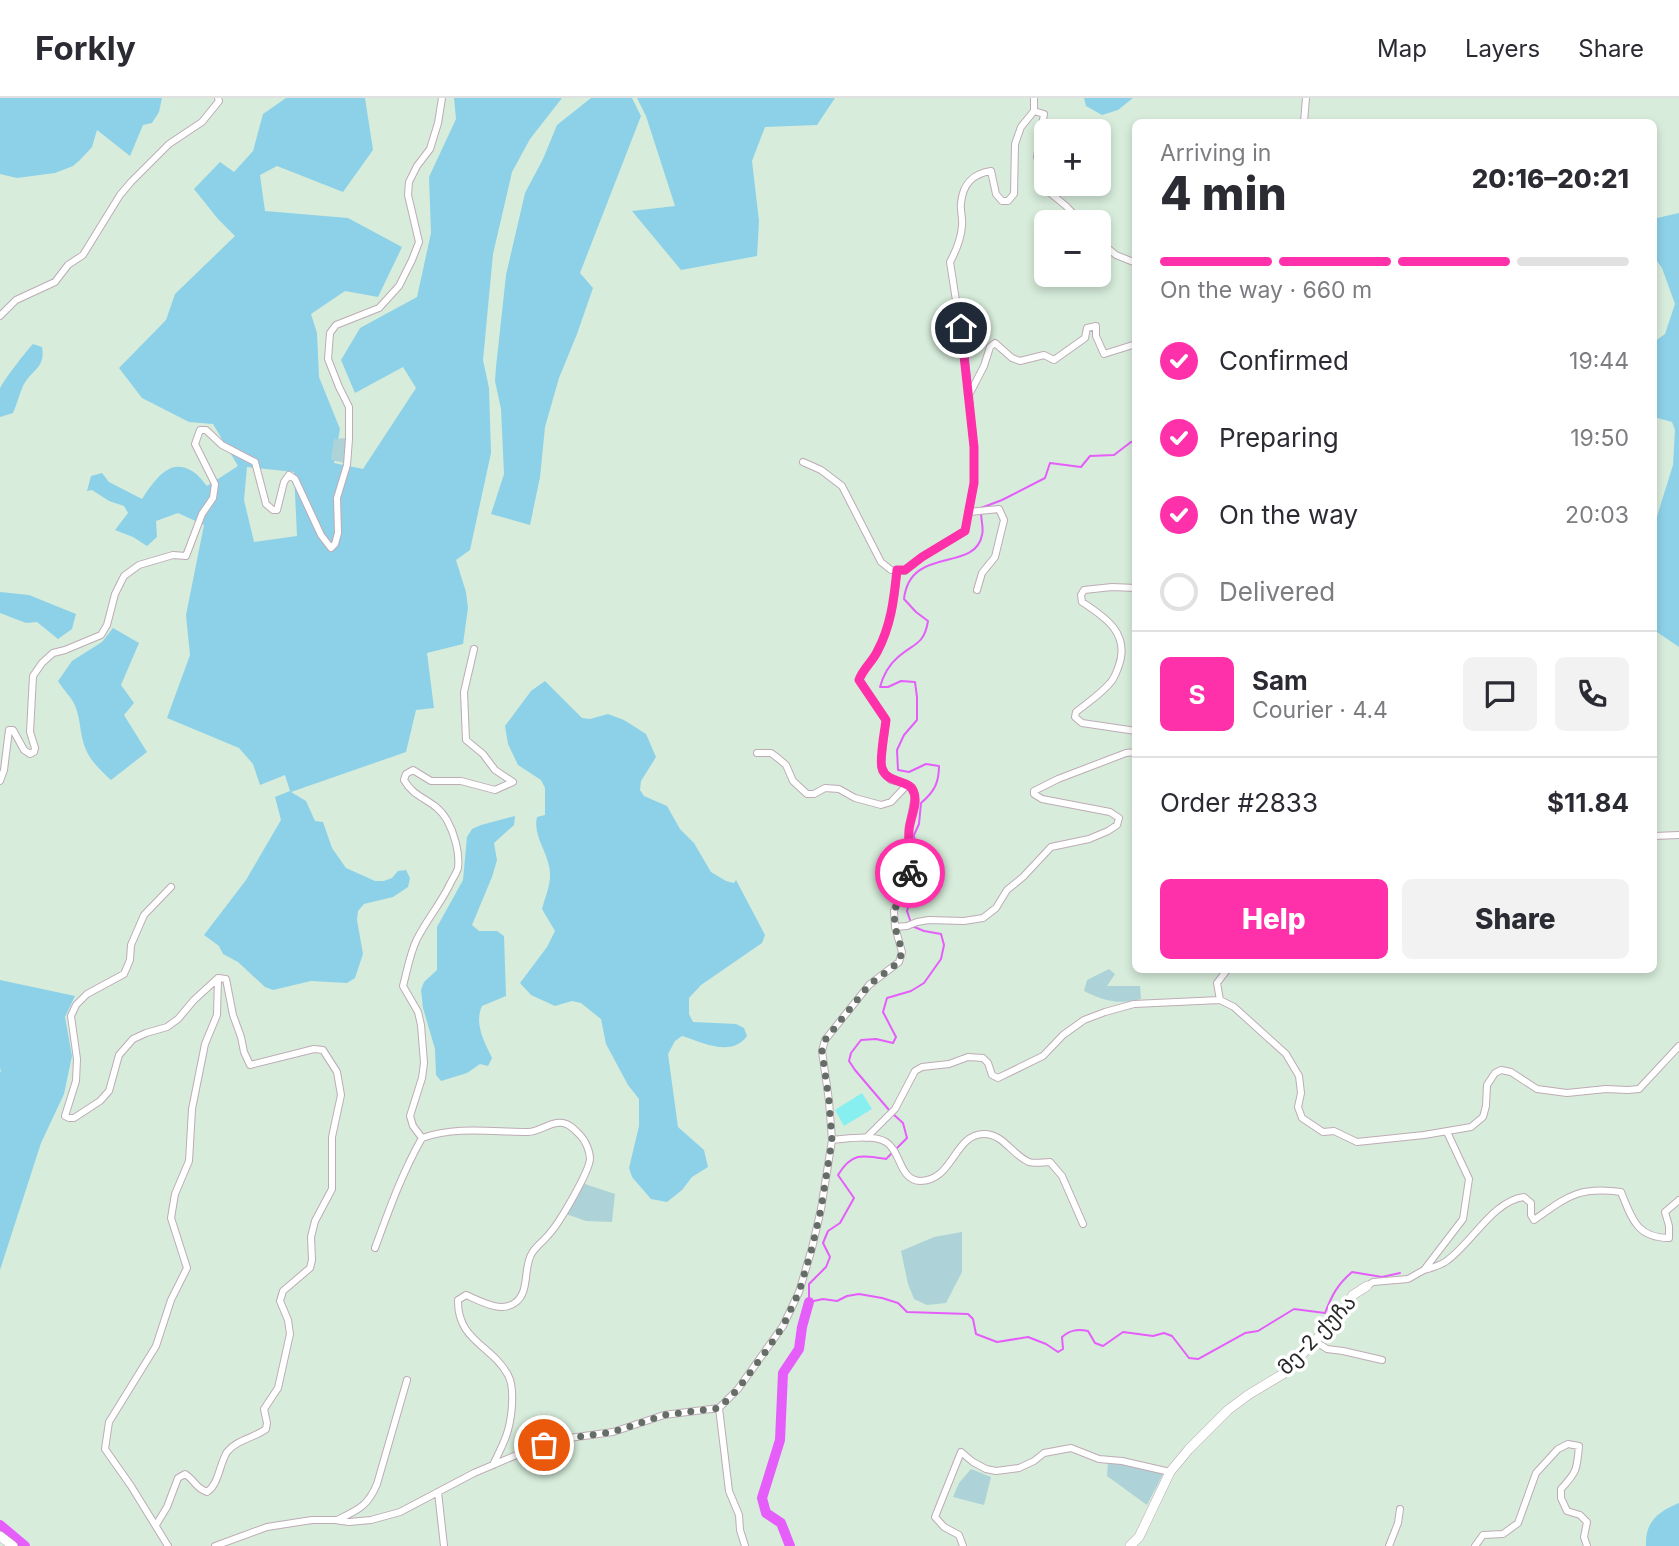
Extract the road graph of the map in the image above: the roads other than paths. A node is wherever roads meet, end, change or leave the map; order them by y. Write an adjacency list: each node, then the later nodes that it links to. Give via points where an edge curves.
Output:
1 (218, 98): 10 (street, via 202,122 169,144 131,182 83,255 55,282 16,300)
2 (442, 98): 22 (street, via 430,149 409,182 419,242 412,260 399,286 379,309 336,326 330,333 328,359 349,407 347,465 337,498 335,544 331,548 321,535 295,479 289,475 277,510 272,510 255,462 200,430 195,444 215,484 186,556 139,565 124,576 101,635 52,653 42,663 33,677 30,732 34,752 24,751 9,730)
3 (1034, 98): 5 (street)
4 (1306, 98): 6 (street)
5 (1034, 111): 7 (street, via 1044,114 1037,157 1049,192); 12 (street, via 1015,144 1014,194 1008,201 996,194 991,171 980,172 965,184 962,226 950,262)
6 (1304, 119)
7 (1070, 210)
8 (1111, 251): 9 (street)
9 (1132, 261)
10 (0, 316)
11 (1132, 345): 12 (street, via 1104,354 1097,326 1087,328 1085,338 1054,360 1044,355 1020,361 995,343)
12 (969, 395): 14 (street, via 974,483)
13 (803, 462): 15 (street, via 842,486 881,562)
14 (968, 512): 15 (street, via 965,531 905,570); 17 (street, via 999,509 1004,520 995,557 982,573)
15 (897, 570): 23 (street, via 887,629 859,680 886,720 882,771)
16 (1132, 588): 19 (street, via 1084,590 1081,595 1082,602 1105,616 1116,630 1122,657 1112,682 1075,717 1082,723)
17 (977, 590)
18 (474, 649): 33 (street, via 464,692 466,740 513,782 495,790 461,781 431,782 413,770 404,779 415,793 438,807 457,849 458,869 415,942 403,986 421,1025 424,1063 410,1116)
19 (1132, 730)
20 (1132, 752): 27 (street, via 1034,791 1042,799 1115,814 1117,825 1089,839 1051,847 982,918)
21 (757, 753): 23 (street, via 771,752 807,794 839,789 881,805 891,802)
22 (0, 781)
23 (907, 785): 27 (street, via 915,795 909,828 910,873 894,911)
24 (1679, 835): 25 (street)
25 (1657, 836)
26 (171, 887): 29 (street, via 144,915 124,974 76,1005 71,1016 76,1081 65,1116 74,1118 100,1101 109,1091 119,1055 133,1039 167,1027)
27 (895, 927): 35 (street, via 902,951 899,962 869,985 825,1040 822,1051)
28 (1225, 973): 30 (street, via 1217,983)
29 (218, 978): 50 (street, via 216,1015 192,1109 190,1161 175,1194 171,1218 187,1268 156,1346 109,1422 105,1449); 50 (street, via 226,979 250,1065 314,1049 323,1050 337,1072 341,1095 332,1137 332,1189 315,1221 310,1268 283,1291 280,1301 290,1334 278,1388 264,1409 266,1429 227,1452 212,1489 197,1489 185,1475 178,1478)
30 (1220, 1000): 32 (street, via 1286,1054 1299,1076 1302,1118 1323,1132 1334,1131 1357,1142); 34 (street, via 1133,1004 1105,1012 1084,1020 1043,1056 998,1078 983,1058 922,1067 915,1071 895,1109)
31 (1679, 1046): 32 (street, via 1639,1088 1629,1090 1537,1090 1501,1070 1487,1085 1483,1117 1471,1127)
32 (1447, 1132): 39 (street, via 1469,1179 1467,1201 1463,1219)
33 (422, 1138): 38 (street); 45 (street, via 439,1132 531,1132 555,1122 568,1124 584,1139 590,1157 552,1232 527,1262 522,1294 514,1304 490,1306 466,1295 458,1300 461,1323 509,1376 513,1396 509,1430)
34 (866, 1138): 35 (street); 37 (street, via 885,1141 906,1174 921,1181 936,1178 968,1139 982,1134 999,1138 1030,1163 1050,1162 1062,1176)
35 (832, 1140): 44 (street, via 821,1209 799,1292 769,1347)
36 (1679, 1200): 39 (street, მე-2 ქუჩა, via 1665,1212 1669,1238 1658,1238 1643,1232 1632,1220 1621,1192 1575,1193 1534,1220 1531,1203 1524,1197 1513,1198 1444,1263)
37 (1083, 1224)
38 (375, 1248)
39 (1424, 1270): 40 (street, მე-2 ქუჩა, via 1408,1279)
40 (1367, 1286): 41 (street, მე-2 ქუჩა)
41 (1315, 1341): 42 (street, via 1327,1349); 46 (street, მე-2 ქუჩა, via 1283,1374 1228,1410)
42 (1382, 1360)
43 (407, 1380): 49 (street, via 372,1497 359,1510)
44 (719, 1408): 45 (street, via 664,1415 613,1432 562,1439); 56 (street, via 729,1491)
45 (493, 1465): 47 (street)
46 (1170, 1472): 57 (street, via 1099,1459 1071,1448 1044,1453 1019,1468 996,1471 961,1452 935,1517 959,1535); 58 (street, მე-2 ქუჩა, via 1139,1537)
47 (438, 1492): 49 (street, via 400,1512 372,1520); 55 (street)
48 (1400, 1509): 59 (street)
49 (335, 1520): 54 (street, via 267,1527)
50 (156, 1525): 53 (street)
51 (0, 1536): 52 (street)
52 (13, 1546)
53 (168, 1546)
54 (215, 1546)
55 (444, 1546)
56 (745, 1546)
57 (963, 1546)
58 (1130, 1546)
59 (1389, 1546)
60 (1475, 1546): 61 (street, via 1483,1535 1503,1534 1518,1523 1536,1473 1568,1444 1579,1446 1577,1468 1561,1489 1562,1498 1567,1511 1587,1522)
61 (1587, 1546)

